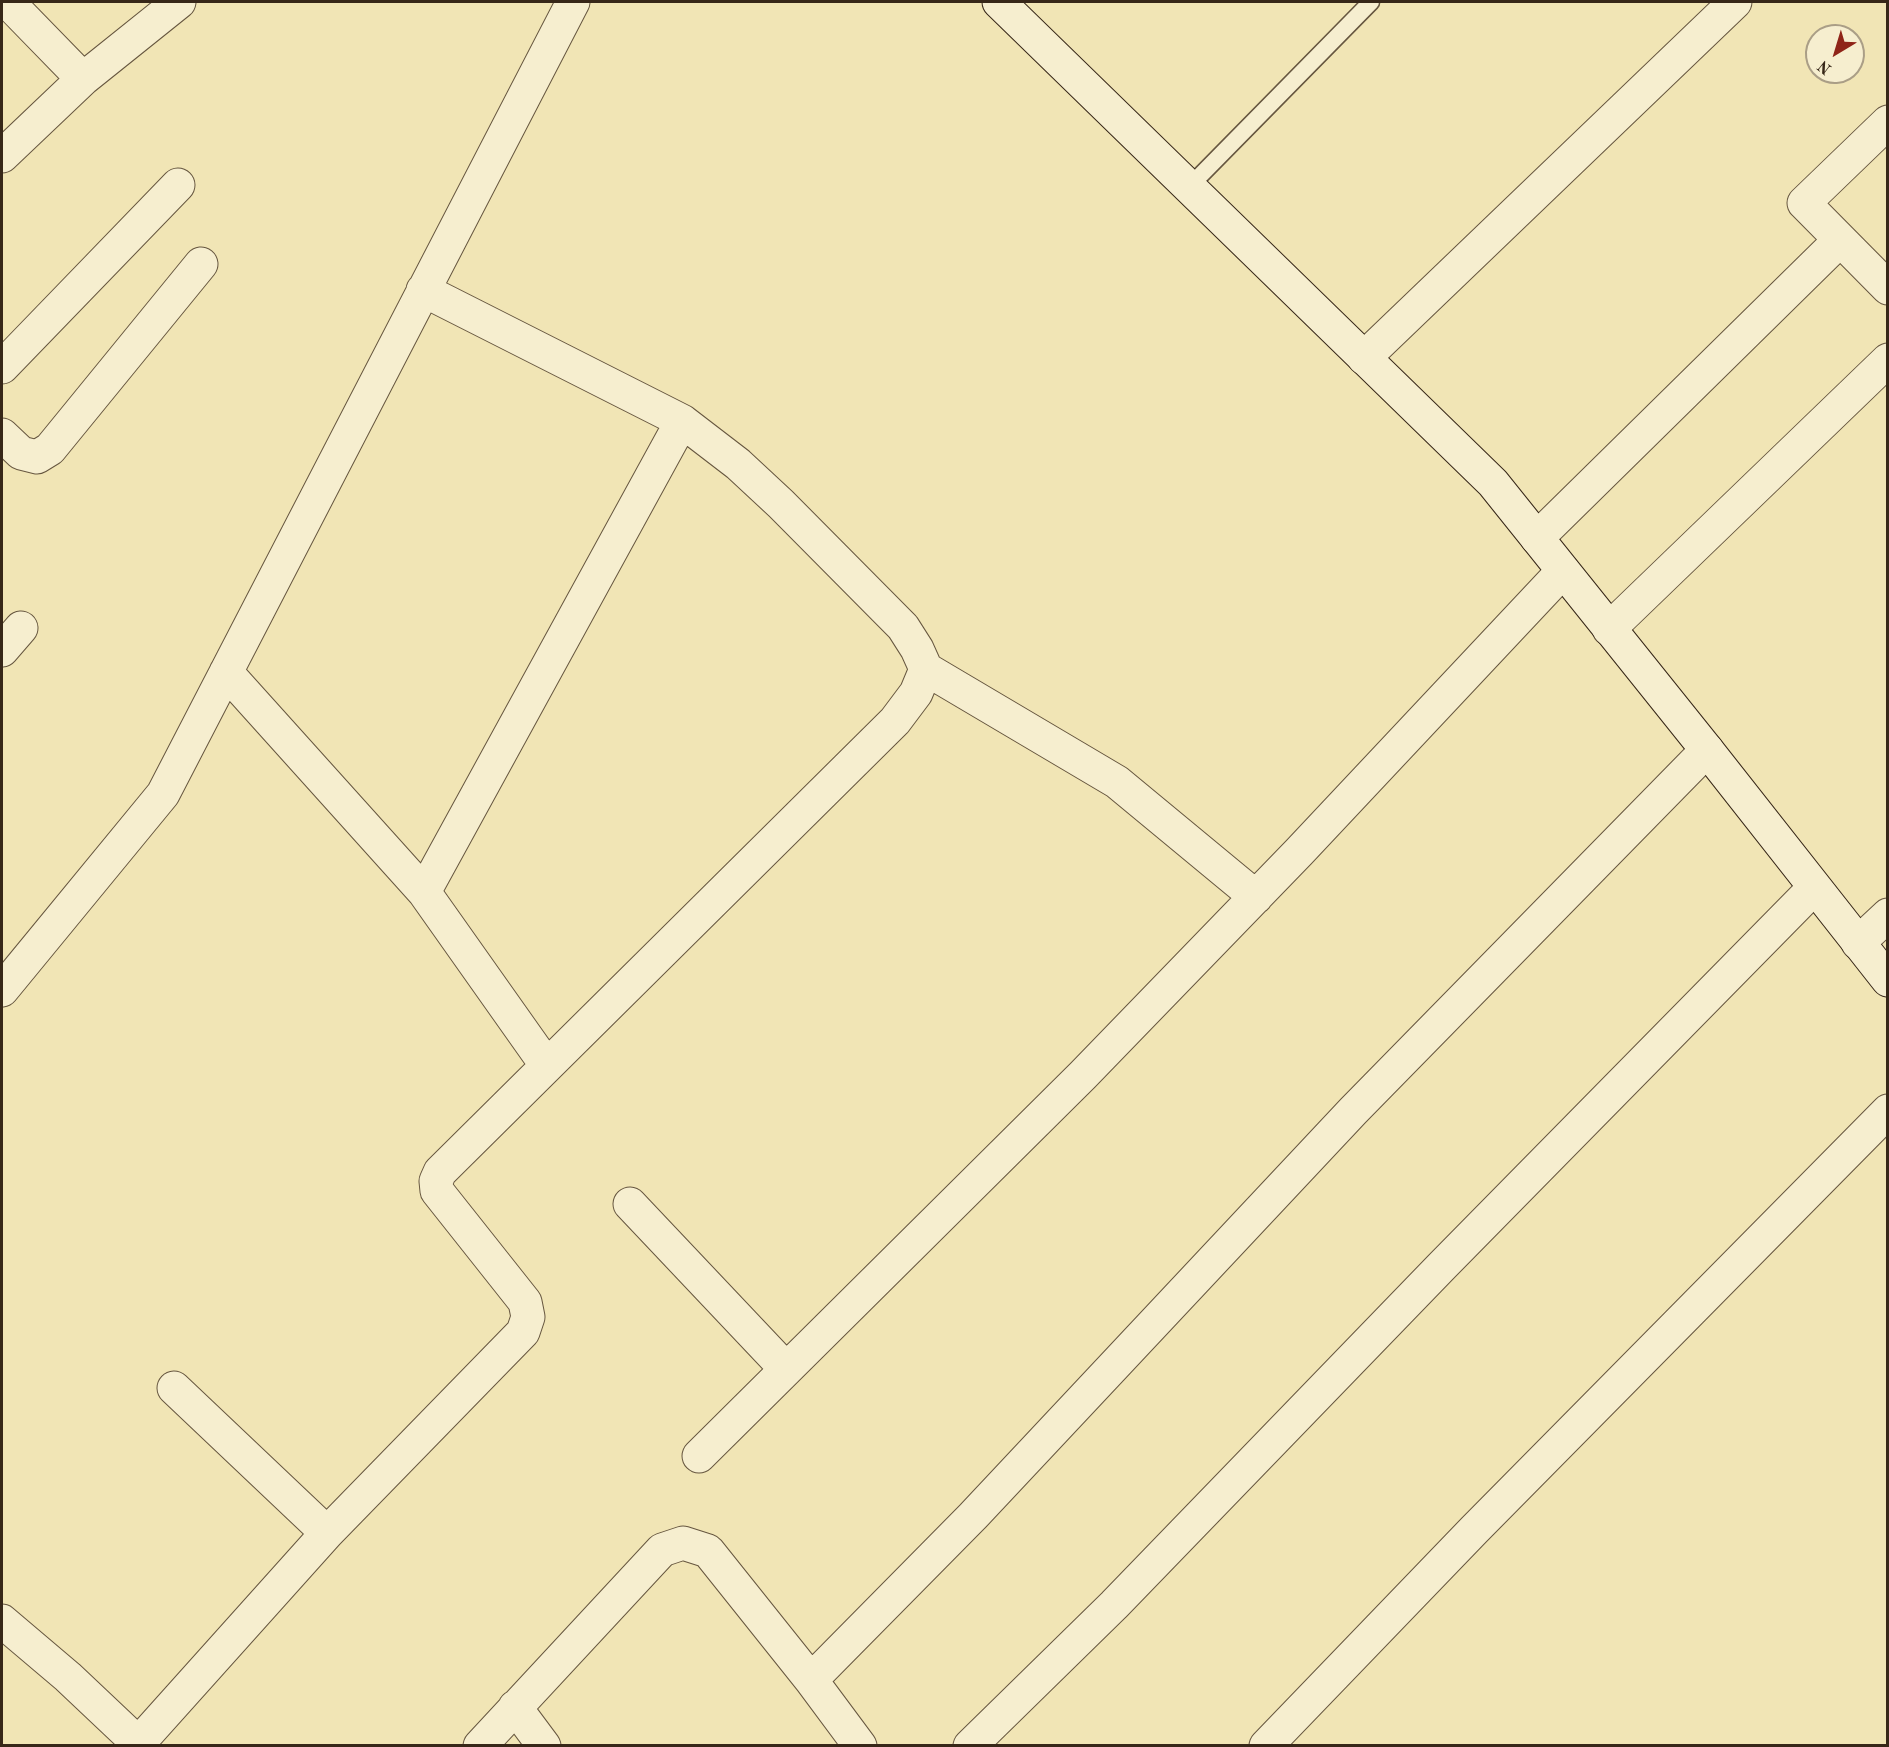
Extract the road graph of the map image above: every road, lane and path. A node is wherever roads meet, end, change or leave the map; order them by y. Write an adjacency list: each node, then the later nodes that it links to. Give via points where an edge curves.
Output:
1 (8, 2): 7 (street)
2 (179, 2): 7 (street)
3 (573, 2): 15 (street)
4 (999, 2): 11 (street)
5 (1371, 2): 11 (lane)
6 (1735, 2): 16 (street)
7 (82, 79): 9 (street)
8 (1887, 122): 12 (street, via 1804,203)
9 (2, 156)
10 (178, 186): 18 (street)
11 (1189, 187): 16 (street)
12 (1840, 240): 14 (street); 21 (street)
13 (201, 264): 20 (street, via 50,449 37,457 21,453)
14 (1887, 288)
15 (423, 290): 19 (street); 25 (street)
16 (1364, 358): 21 (street, via 1493,483)
17 (1887, 360): 23 (street)
18 (2, 367)
19 (682, 422): 24 (street, via 738,464 782,504 903,627); 28 (street)
20 (2, 435)
21 (1537, 538): 22 (street)
22 (1563, 571): 23 (street); 29 (street)
23 (1609, 629): 26 (street)
24 (926, 669): 29 (street, via 1117,782); 34 (street, via 916,693 895,721)
25 (226, 672): 28 (street); 33 (street, via 163,794)
26 (1707, 750): 27 (street); 42 (street, via 1353,1111 973,1516)
27 (1814, 888): 31 (street); 48 (street, via 1114,1605)
28 (424, 892): 34 (street)
29 (1256, 897): 37 (street)
30 (1887, 915): 31 (street)
31 (1858, 943): 32 (street)
32 (1887, 980)
33 (2, 990)
34 (547, 1066): 40 (street, via 440,1172 436,1181 437,1191 525,1302 528,1317 523,1332)
35 (1887, 1111): 49 (street)
36 (630, 1204): 37 (street)
37 (786, 1370): 39 (street)
38 (174, 1388): 40 (street)
39 (699, 1456)
40 (327, 1533): 44 (street)
41 (2, 1621): 44 (street)
42 (811, 1680): 43 (street, via 708,1551 683,1543 662,1550); 47 (street)
43 (516, 1707): 45 (street); 46 (street)
44 (139, 1745)
45 (480, 1746)
46 (544, 1746)
47 (860, 1746)
48 (970, 1746)
49 (1266, 1746)

